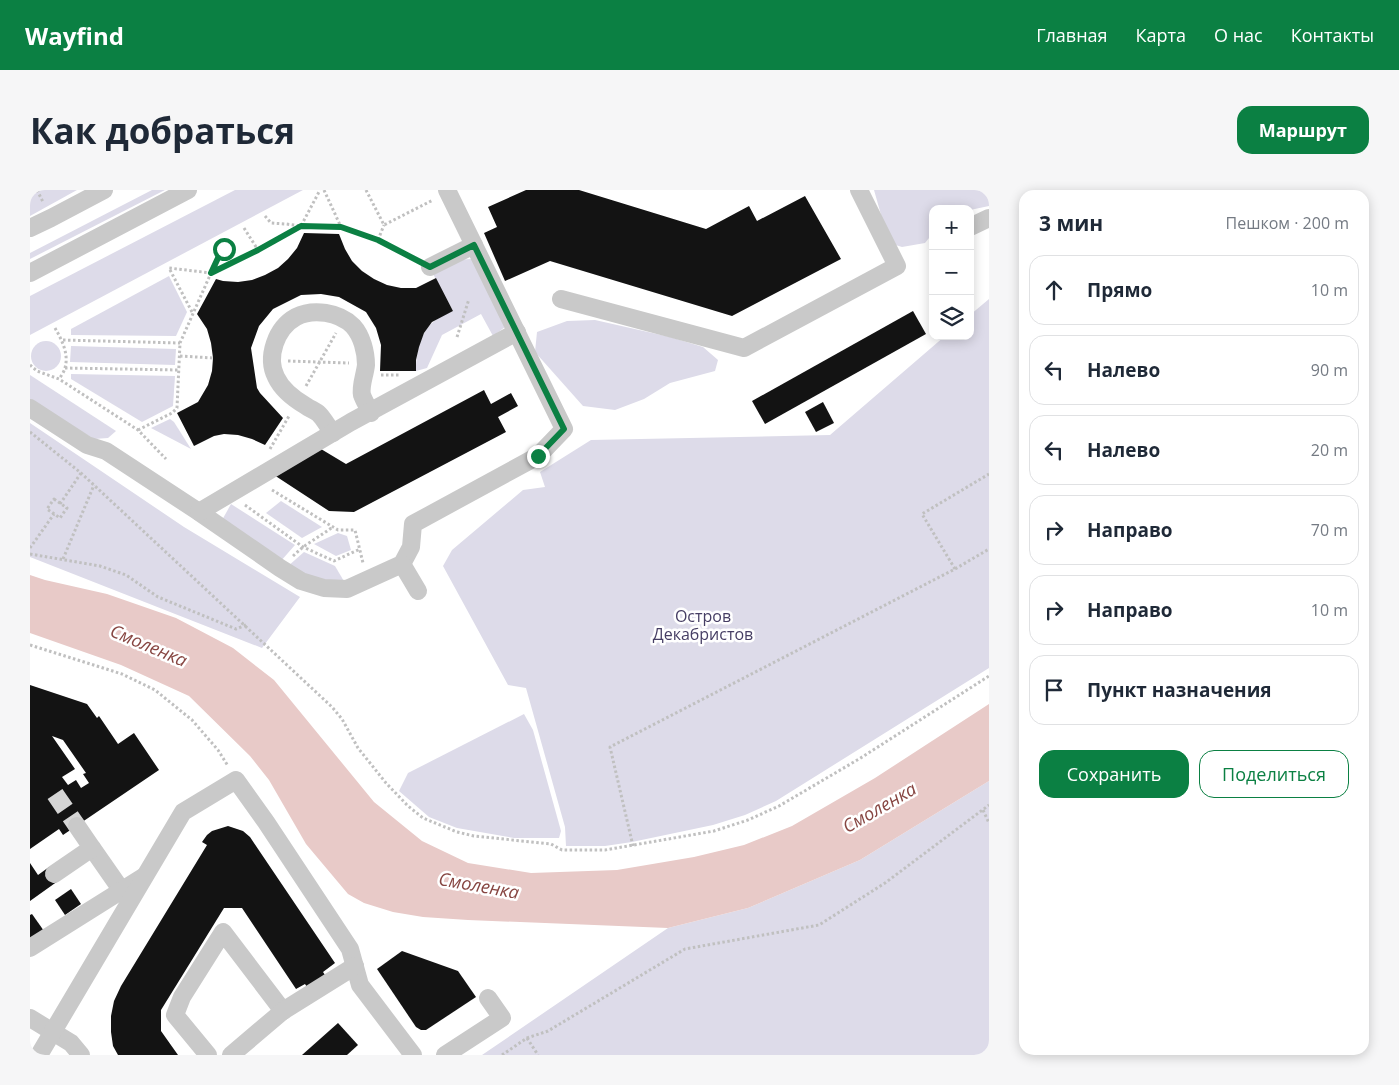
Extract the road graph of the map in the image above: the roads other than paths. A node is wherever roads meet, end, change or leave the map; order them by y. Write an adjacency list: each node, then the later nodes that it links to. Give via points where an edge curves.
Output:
1 (104, 190): 7 (street)
2 (188, 190): 10 (street)
3 (859, 190): 11 (street, via 897,266 744,348)
4 (441, 195): 8 (street)
5 (989, 218): 6 (street)
6 (974, 225)
7 (30, 228)
8 (474, 245): 9 (street); 12 (street)
9 (430, 267)
10 (30, 273)
11 (561, 299)
12 (518, 332): 14 (street); 17 (street, via 564,429 538,456 413,524 411,547)
13 (30, 408): 16 (street, via 87,445 106,451)
14 (371, 413): 15 (street); 15 (street, via 362,395 366,364 364,344 353,326 336,315 316,312 296,317 281,331 274,345 272,360 276,376 282,388 319,414)
15 (332, 433): 16 (street)
16 (200, 512): 17 (street, via 280,568 324,588 347,588)
17 (402, 564): 18 (street)
18 (418, 591)
19 (77, 826): 20 (street)
20 (92, 848): 21 (street); 23 (street)
21 (54, 874)
22 (146, 876): 23 (street); 25 (street, via 183,812 236,780 350,949); 29 (street)
23 (122, 890): 24 (street)
24 (30, 948)
25 (355, 966): 27 (street); 34 (street, via 360,984)
26 (488, 998): 35 (street, via 502,1018)
27 (283, 1011): 32 (street, via 223,932 182,998 176,1015); 33 (street)
28 (30, 1018): 29 (street)
29 (53, 1031): 30 (street); 31 (street, via 71,1043)
30 (39, 1055)
31 (81, 1055)
32 (208, 1055)
33 (231, 1055)
34 (413, 1055)
35 (445, 1055)

